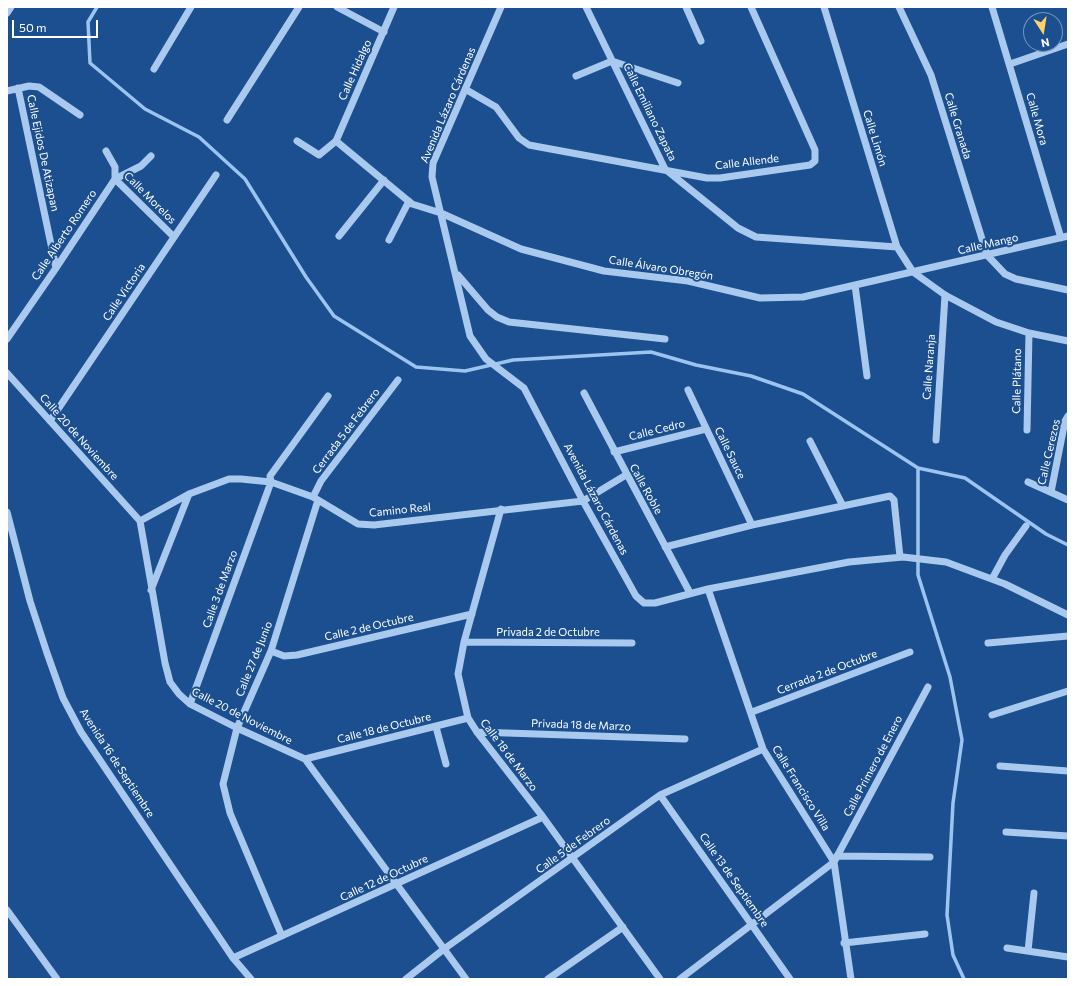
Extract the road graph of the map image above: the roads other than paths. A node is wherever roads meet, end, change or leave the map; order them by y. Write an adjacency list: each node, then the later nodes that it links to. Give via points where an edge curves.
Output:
1 (191, 7): 17 (street)
2 (299, 7): 24 (street)
3 (337, 7): 12 (street)
4 (394, 7): 12 (street, Calle Hidalgo)
5 (502, 7): 21 (street, Avenida Lázaro Cárdenas)
6 (586, 7): 15 (street, Calle Emiliano Zapata)
7 (686, 7): 13 (street)
8 (751, 7): 29 (street, Calle Allende, via 815,150 815,162 804,166 720,178 707,178)
9 (824, 7): 39 (street, Calle Limón)
10 (899, 7): 40 (street, Calle Granada, via 931,76)
11 (992, 7): 16 (street, Calle Mora)
12 (384, 32): 26 (street, Calle Hidalgo)
13 (701, 41)
14 (1068, 44): 16 (street)
15 (612, 61): 18 (street); 19 (street); 29 (street, Calle Emiliano Zapata)
16 (1010, 64): 37 (street, Calle Mora)
17 (154, 69)
18 (576, 76)
19 (678, 83)
20 (18, 88): 22 (street); 23 (street, via 39,87); 41 (street, Calle Ejidos De Atizapan)
21 (465, 89): 29 (street, Calle Allende, via 496,107 519,138 529,145); 34 (street, Avenida Lázaro Cárdenas, via 433,163 432,177)
22 (7, 91)
23 (80, 114)
24 (226, 120)
25 (297, 141): 26 (street, via 319,155)
26 (336, 141): 32 (street, Calle Álvaro Obregón)
27 (106, 151): 31 (street, Calle Morelos, via 115,167)
28 (151, 156): 31 (street, via 141,166)
29 (665, 169): 39 (street, Calle Emiliano Zapata, via 738,228 756,237)
30 (216, 175): 36 (street, Calle Victoria)
31 (114, 179): 36 (street, Calle Morelos); 41 (street, Calle Alberto Romero)
32 (384, 180): 33 (street, Calle Álvaro Obregón); 35 (street)
33 (409, 201): 34 (street, Calle Álvaro Obregón); 38 (street)
34 (441, 213): 43 (street, Avenida Lázaro Cárdenas); 44 (street, Calle Álvaro Obregón, via 520,250 604,271 688,281 760,298 803,297)
35 (339, 236)
36 (174, 237): 58 (street, Calle Victoria)
37 (1064, 237): 40 (street, Calle Mango)
38 (389, 240)
39 (897, 247): 42 (street, Calle Limón)
40 (987, 255): 42 (street, Calle Mango); 45 (street, via 1005,274)
41 (56, 268): 48 (street, Calle Alberto Romero)
42 (913, 272): 44 (street, Calle Álvaro Obregón); 46 (street)
43 (456, 273): 49 (street, via 488,310 497,318 509,322); 71 (street, Avenida Lázaro Cárdenas, via 470,336 486,358 524,388)
44 (855, 285): 52 (street)
45 (1068, 290)
46 (945, 295): 47 (street, via 996,322); 61 (street, Calle Naranja)
47 (1029, 333): 50 (street); 60 (street, Calle Plátano)
48 (7, 339)
49 (665, 339)
50 (1068, 341)
51 (7, 373): 58 (street, Calle 20 de Noviembre)
52 (866, 376)
53 (398, 380): 69 (street, Cerrada 5 de Febrero, via 321,481)
54 (688, 390): 59 (street, Calle Sauce)
55 (584, 393): 63 (street, Calle Roble)
56 (328, 396): 65 (street, Calle 3 de Marzo, via 270,476)
57 (1068, 416): 67 (street, Calle Cerezos)
58 (50, 421): 75 (street, Calle 20 de Noviembre)
59 (706, 429): 63 (street, Calle Cedro); 76 (street, Calle Sauce)
60 (1027, 430)
61 (936, 440)
62 (810, 441): 72 (street)
63 (614, 452): 64 (street, Calle Roble)
64 (626, 475): 71 (street, Camino Real); 78 (street, Calle Roble)
65 (271, 482): 68 (street, Camino Real, via 229,479); 69 (street, Camino Real); 94 (street, Calle 3 de Marzo)
66 (1028, 482): 67 (street)
67 (1051, 492): 70 (street)
68 (188, 494): 75 (street, Camino Real); 82 (street)
69 (316, 499): 73 (street, Camino Real, via 348,520 358,524 374,525); 90 (street, Calle 27 de Junio)
70 (1068, 500)
71 (583, 501): 73 (street, Camino Real); 83 (street, Avenida Lázaro Cárdenas, via 636,596 644,603 655,603)
72 (843, 506): 76 (street); 79 (street, via 892,497)
73 (501, 509): 84 (street, Calle 18 de Marzo)
74 (7, 515): 126 (street, Avenida 16 de Septiembre, via 30,601 63,698 81,732)
75 (140, 521): 82 (street, Calle 20 de Noviembre)
76 (752, 525): 78 (street)
77 (1026, 526): 80 (street)
78 (665, 547): 83 (street, Calle Roble)
79 (902, 557): 80 (street, Avenida Lázaro Cárdenas, via 946,562); 81 (street, Avenida Lázaro Cárdenas, via 849,562)
80 (992, 579): 85 (street, Avenida Lázaro Cárdenas)
81 (708, 589): 83 (street, Avenida Lázaro Cárdenas); 95 (street, Calle Francisco Villa)
82 (151, 590): 94 (street, Calle 20 de Noviembre, via 170,682)
83 (690, 594)
84 (472, 614): 87 (street, Calle 18 de Marzo); 90 (street, Calle 2 de Octubre, via 297,655 284,656)
85 (1068, 615)
86 (1068, 636): 88 (street)
87 (464, 642): 89 (street, Privada 2 de Octubre); 97 (street, Calle 18 de Marzo, via 458,674)
88 (988, 642)
89 (632, 643)
90 (271, 651): 99 (street, Calle 27 de Junio)
91 (910, 652): 95 (street, Cerrada 2 de Octubre)
92 (928, 687): 113 (street, Calle Primero de Enero)
93 (1068, 691): 96 (street)
94 (190, 704): 99 (street, Calle 20 de Noviembre)
95 (752, 712): 102 (street, Calle Francisco Villa)
96 (992, 715)
97 (468, 718): 98 (street, Calle 18 de Octubre); 100 (street, Calle 18 de Marzo)
98 (436, 726): 103 (street, Calle 18 de Octubre); 104 (street)
99 (237, 728): 103 (street, Calle 20 de Noviembre); 120 (street, Calle 27 de Junio, via 223,784 230,813)
100 (477, 732): 101 (street, Privada 18 de Marzo); 108 (street, Calle 18 de Marzo)
101 (685, 739)
102 (763, 749): 107 (street, Calle 5 de Febrero); 113 (street, Calle Francisco Villa)
103 (305, 759): 114 (street, Calle 20 de Noviembre)
104 (446, 764)
105 (1000, 766): 106 (street)
106 (1068, 771)
107 (660, 795): 112 (street, Calle 5 de Febrero); 117 (street, Calle 13 de Septiembre)
108 (543, 817): 112 (street, Calle 18 de Marzo); 114 (street, Calle 12 de Octubre)
109 (1006, 832): 110 (street)
110 (1068, 836)
111 (930, 857): 113 (street)
112 (573, 859): 118 (street, Calle 18 de Marzo); 123 (street, Calle 5 de Febrero)
113 (836, 859): 117 (street, Calle Primero de Enero); 121 (street, Calle Francisco Villa)
114 (396, 885): 120 (street, Calle 12 de Octubre); 123 (street, Calle 20 de Noviembre)
115 (1034, 893): 124 (street)
116 (7, 910): 127 (street)
117 (752, 924): 133 (street, Calle Primero de Enero); 134 (street, Calle 13 de Septiembre)
118 (623, 927): 131 (street); 132 (street, Calle 18 de Marzo)
119 (924, 934): 121 (street)
120 (282, 936): 126 (street, Calle 12 de Octubre)
121 (844, 943): 135 (street, Calle Francisco Villa)
122 (1006, 948): 124 (street)
123 (444, 949): 129 (street, Calle 5 de Febrero); 130 (street, Calle 20 de Noviembre)
124 (1028, 952): 125 (street)
125 (1068, 957)
126 (233, 958): 128 (street, Avenida 16 de Septiembre)
127 (56, 979)
128 (251, 979)
129 (406, 979)
130 (466, 979)
131 (548, 979)
132 (660, 979)
133 (680, 979)
134 (790, 979)
135 (851, 979)

